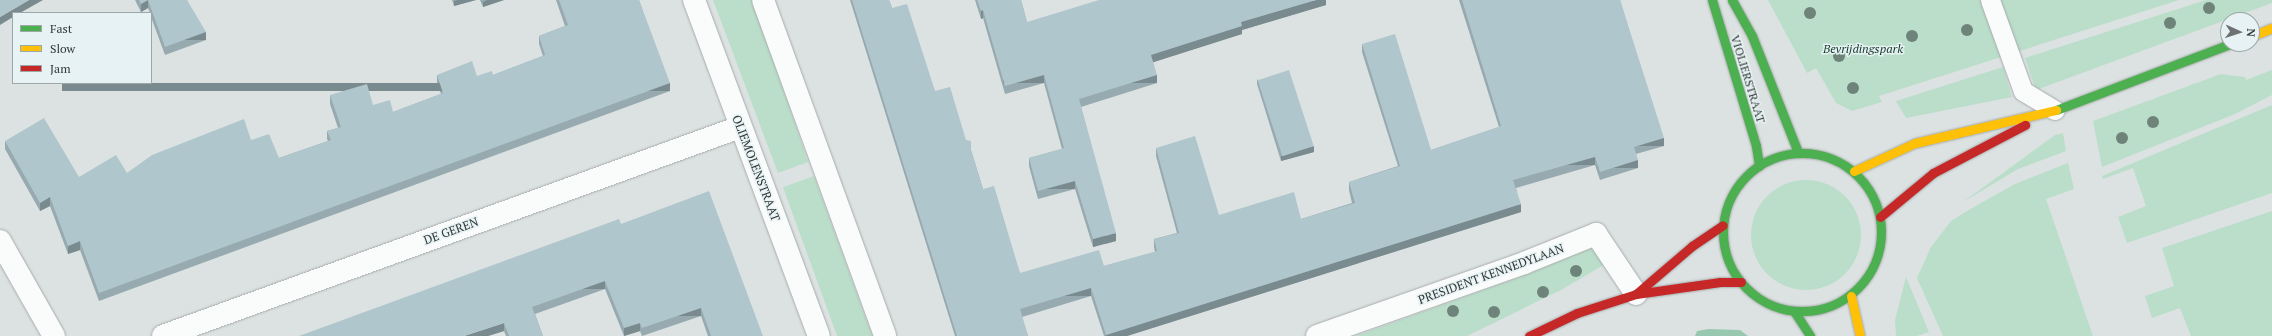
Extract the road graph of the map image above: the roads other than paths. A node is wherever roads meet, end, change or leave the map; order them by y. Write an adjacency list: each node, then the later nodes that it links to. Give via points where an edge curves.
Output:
1 (694, 0): 10 (street, OLIEMOLENSTRAAT)
2 (764, 0): 24 (street)
3 (1712, 0): 12 (street, VIOLIERSTRAAT, via 1756,146)
4 (1732, 0): 11 (street, VIOLIERSTRAAT, via 1752,36)
5 (1990, 0): 9 (lane, via 2023,91)
6 (2272, 28): 7 (street)
7 (2260, 33)
8 (2220, 48): 9 (street)
9 (2055, 110): 13 (street, via 1915,144); 14 (street, via 1933,173)
10 (740, 127): 22 (street, DE GEREN); 23 (street, OLIEMOLENSTRAAT)
11 (1798, 152): 12 (street, via 1777,156); 13 (street, via 1833,159)
12 (1759, 166): 15 (street, via 1745,177 1734,191)
13 (1854, 171): 14 (street, via 1871,192)
14 (1880, 217): 19 (street, via 1880,252 1863,284)
15 (1723, 225): 17 (street, via 1724,246 1730,265); 18 (street, via 1692,246)
16 (0, 241): 21 (street)
17 (1741, 282): 18 (street, via 1720,282); 20 (street, via 1764,302)
18 (1636, 294): 25 (street, PRESIDENT KENNEDYLAAN, via 1596,234 1524,263); 26 (street, via 1577,313)
19 (1851, 296): 20 (street, via 1833,306 1814,311); 28 (street)
20 (1794, 311): 27 (street)
21 (54, 336)
22 (163, 336)
23 (819, 336)
24 (885, 336)
25 (1317, 336)
26 (1530, 336)
27 (1810, 336)
28 (1860, 336)

